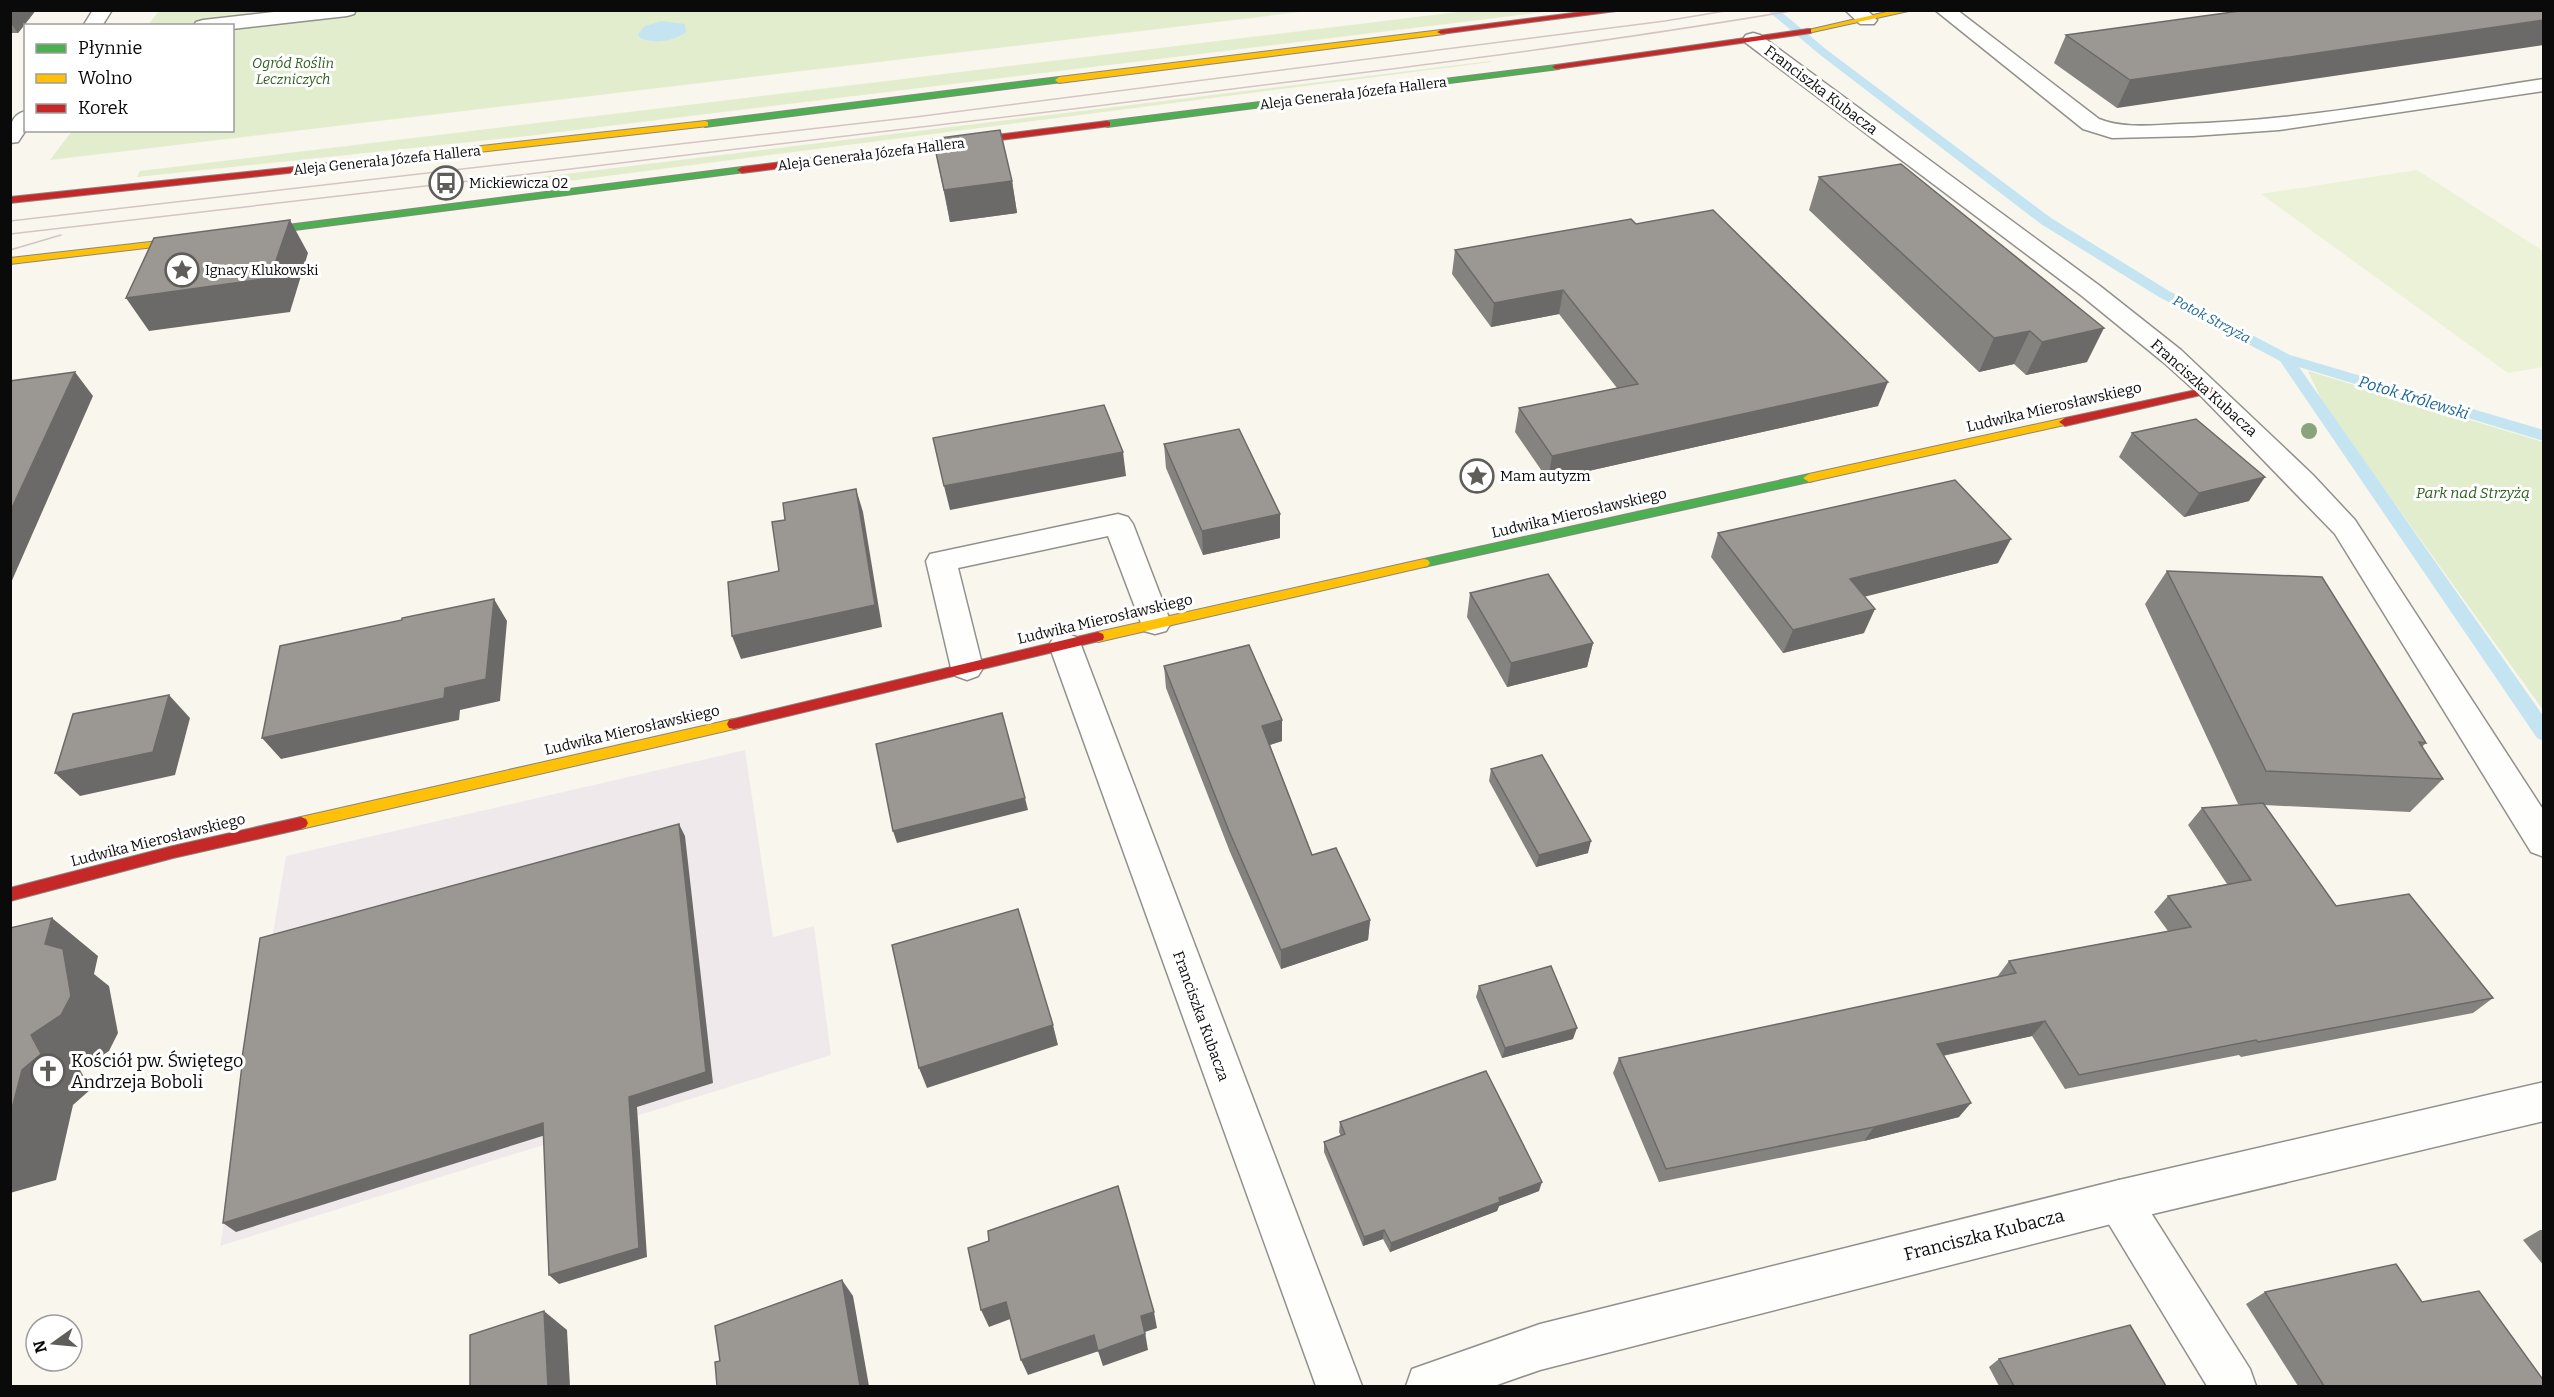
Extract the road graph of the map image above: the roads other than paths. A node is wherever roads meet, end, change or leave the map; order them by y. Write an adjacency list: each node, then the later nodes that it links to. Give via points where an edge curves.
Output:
1 (103, 10): 7 (street)
2 (347, 10): 8 (street)
3 (1620, 10): 13 (main road, Aleja Generała Józefa Hallera, via 610,136)
4 (1909, 10): 6 (main road, Aleja Generała Józefa Hallera)
5 (1944, 10): 10 (street, via 2091,124 2112,132 2279,124)
6 (1860, 15): 9 (main road, Aleja Generała Józefa Hallera)
7 (93, 24)
8 (221, 24)
9 (1754, 39): 14 (main road, Aleja Generała Józefa Hallera); 17 (street, Franciszka Kubacza, via 2091,291)
10 (2544, 85)
11 (24, 120): 12 (street)
12 (10, 137)
13 (10, 200)
14 (232, 235)
15 (208, 238): 16 (main road)
16 (10, 261)
17 (2210, 390): 18 (main road, Ludwika Mierosławskiego); 21 (street, Franciszka Kubacza, via 2344,527)
18 (1155, 623): 19 (main road, Ludwika Mierosławskiego); 20 (street, via 1118,524 941,561)
19 (1065, 645): 20 (main road, Ludwika Mierosławskiego); 25 (street, Franciszka Kubacza)
20 (967, 668): 22 (main road, Ludwika Mierosławskiego, via 173,852)
21 (2544, 842)
22 (10, 895)
23 (2544, 1101): 24 (street, Franciszka Kubacza)
24 (2118, 1201): 26 (street, Franciszka Kubacza, via 1540,1347); 27 (street)
25 (1339, 1386)
26 (1430, 1386)
27 (2232, 1386)

